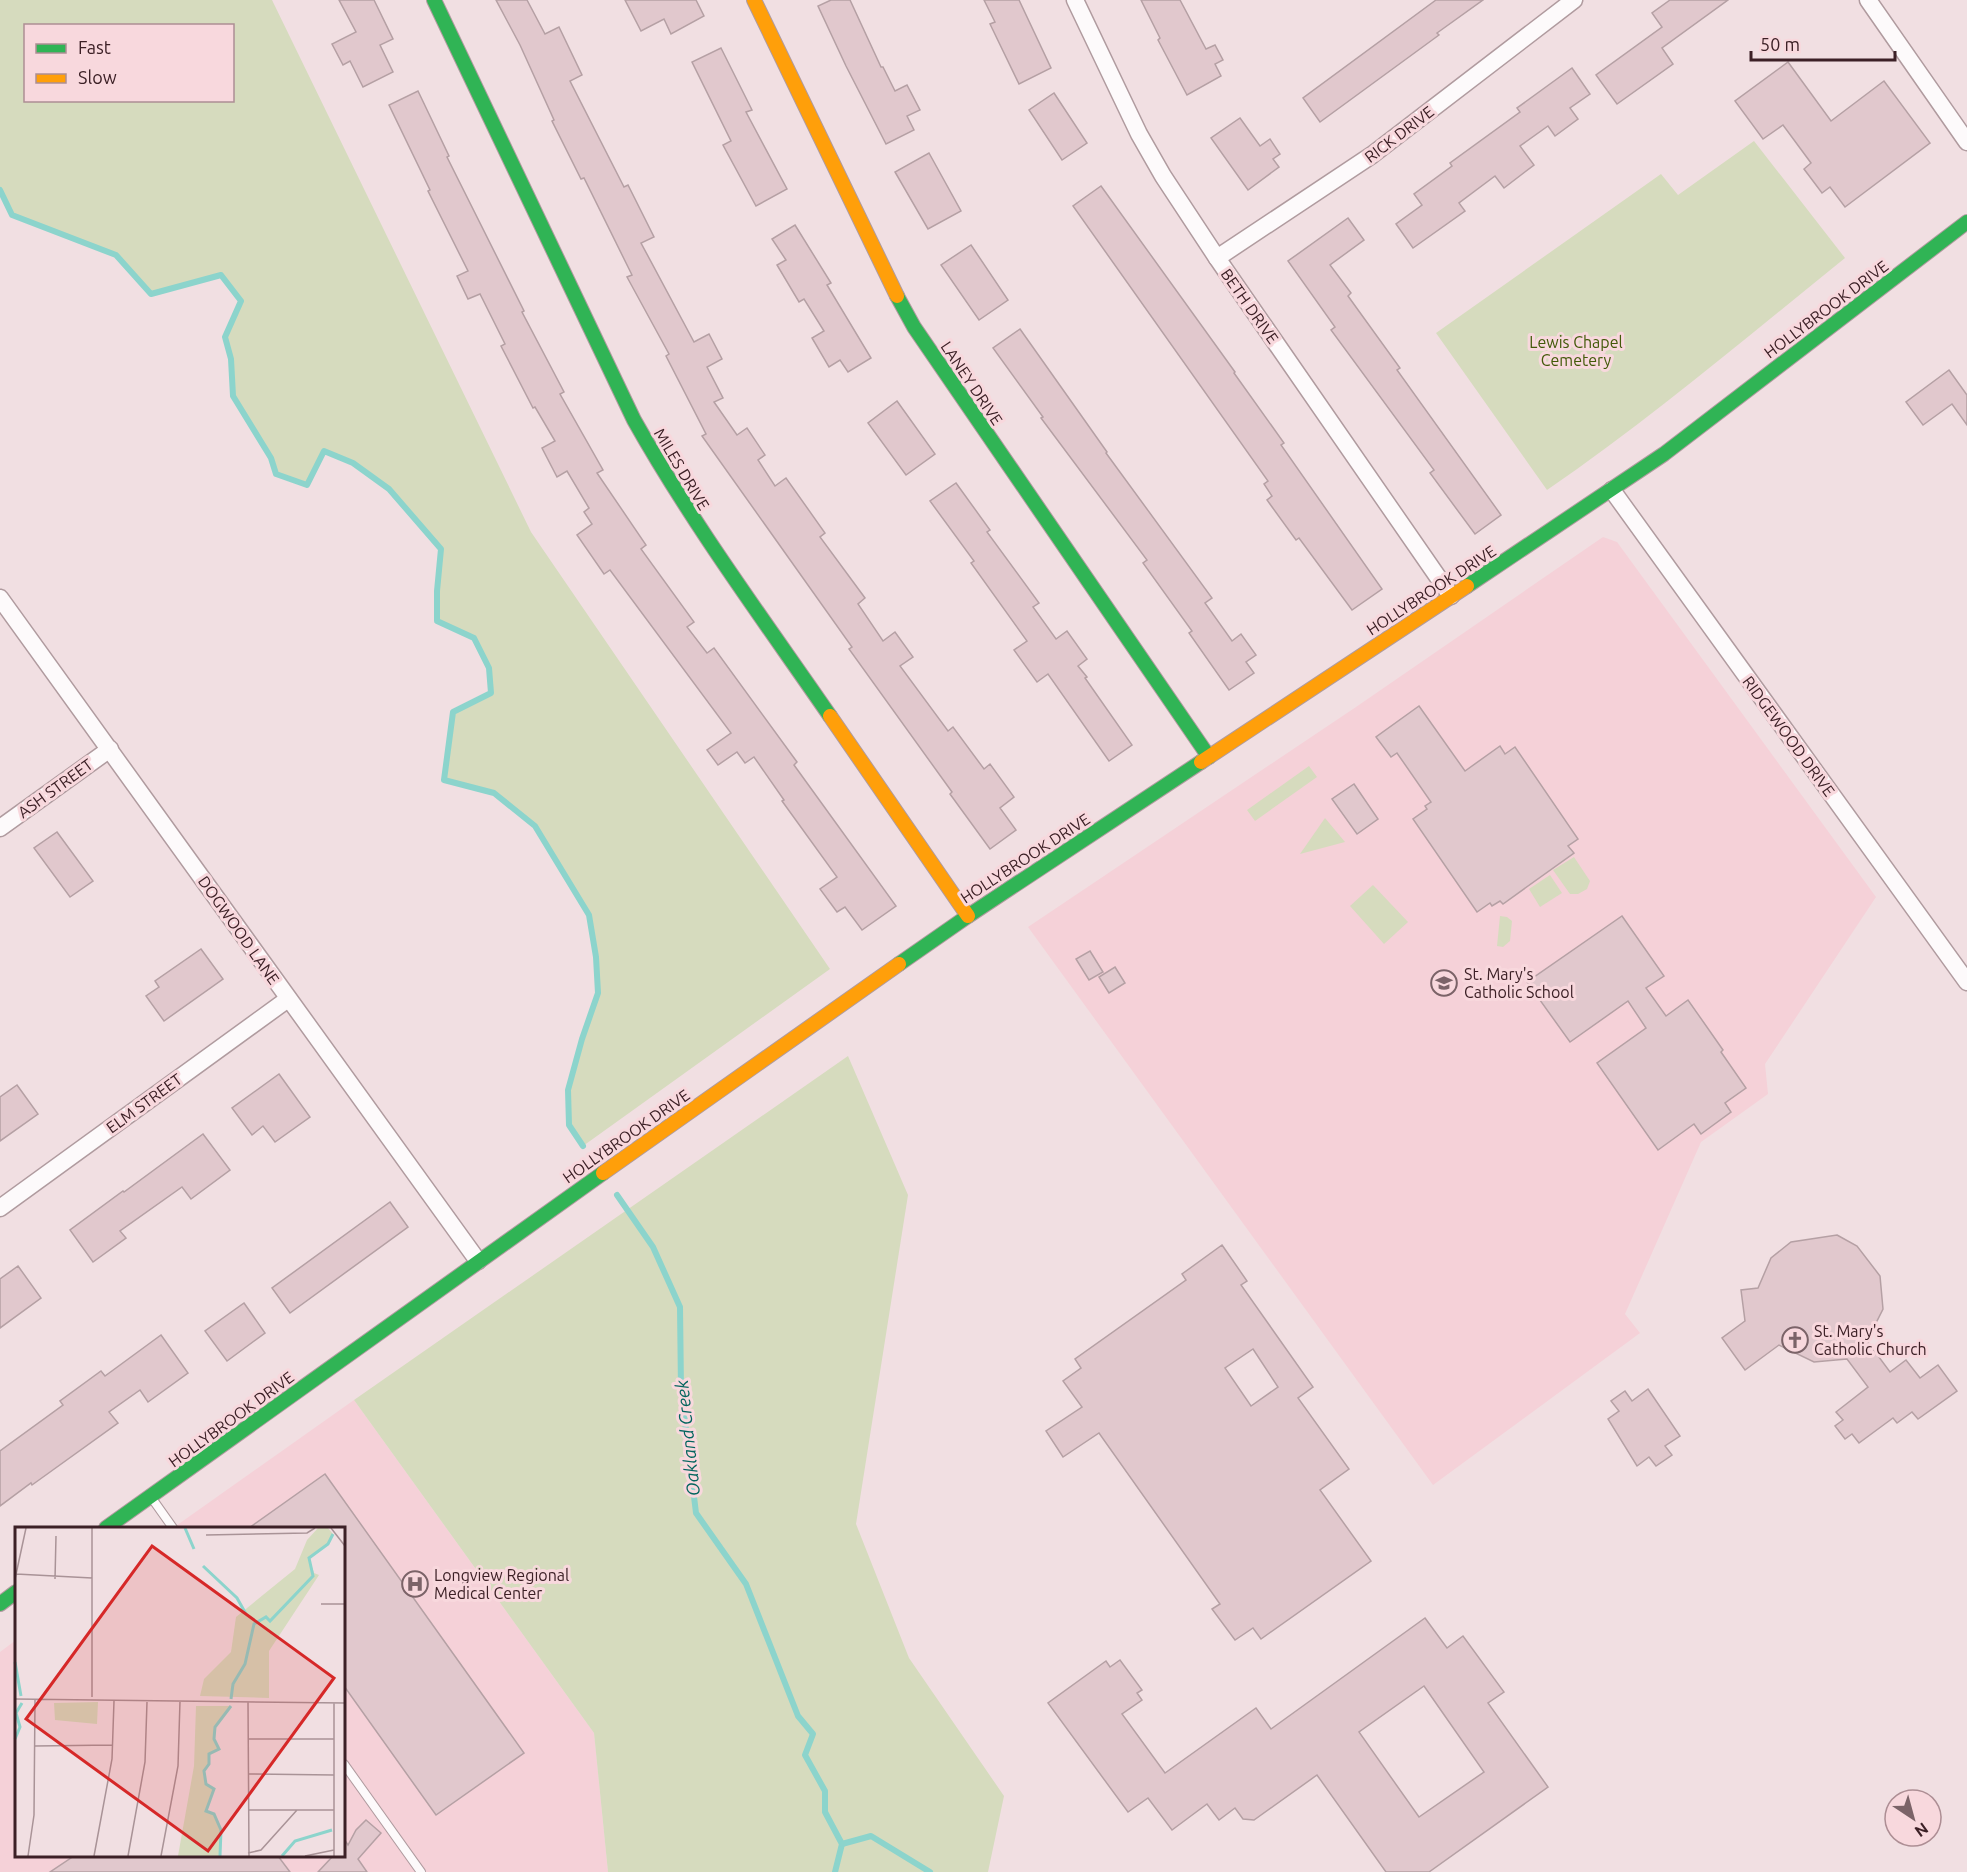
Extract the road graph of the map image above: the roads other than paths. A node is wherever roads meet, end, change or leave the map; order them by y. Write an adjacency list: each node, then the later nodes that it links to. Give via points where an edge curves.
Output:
1 (434, 0): 15 (main road, MILES DRIVE, via 629,409 662,470)
2 (754, 0): 13 (main road, LANEY DRIVE, via 914,327)
3 (1075, 0): 8 (street, BETH DRIVE, via 1147,148)
4 (1574, 0): 8 (street, RICK DRIVE, via 1372,155)
5 (1868, 0): 6 (street)
6 (1967, 141)
7 (1967, 222): 9 (main road, HOLLYBROOK DRIVE)
8 (1217, 258): 10 (street, BETH DRIVE)
9 (1612, 490): 10 (main road, HOLLYBROOK DRIVE); 16 (street, RIDGEWOOD DRIVE)
10 (1451, 596): 13 (main road, HOLLYBROOK DRIVE)
11 (0, 598): 12 (street, DOGWOOD LANE)
12 (110, 748): 14 (street, ASH STREET); 17 (street, DOGWOOD LANE)
13 (1209, 757): 15 (main road, HOLLYBROOK DRIVE)
14 (0, 828)
15 (968, 916): 19 (main road, HOLLYBROOK DRIVE)
16 (1967, 981)
17 (288, 999): 18 (street, ELM STREET); 19 (street, DOGWOOD LANE)
18 (0, 1208)
19 (478, 1261): 20 (main road, HOLLYBROOK DRIVE)
20 (151, 1497): 21 (main road, HOLLYBROOK DRIVE); 22 (lane)
21 (107, 1527)
22 (172, 1527)
23 (15, 1593): 24 (main road)
24 (0, 1604)
25 (345, 1765): 26 (lane)
26 (421, 1872)

